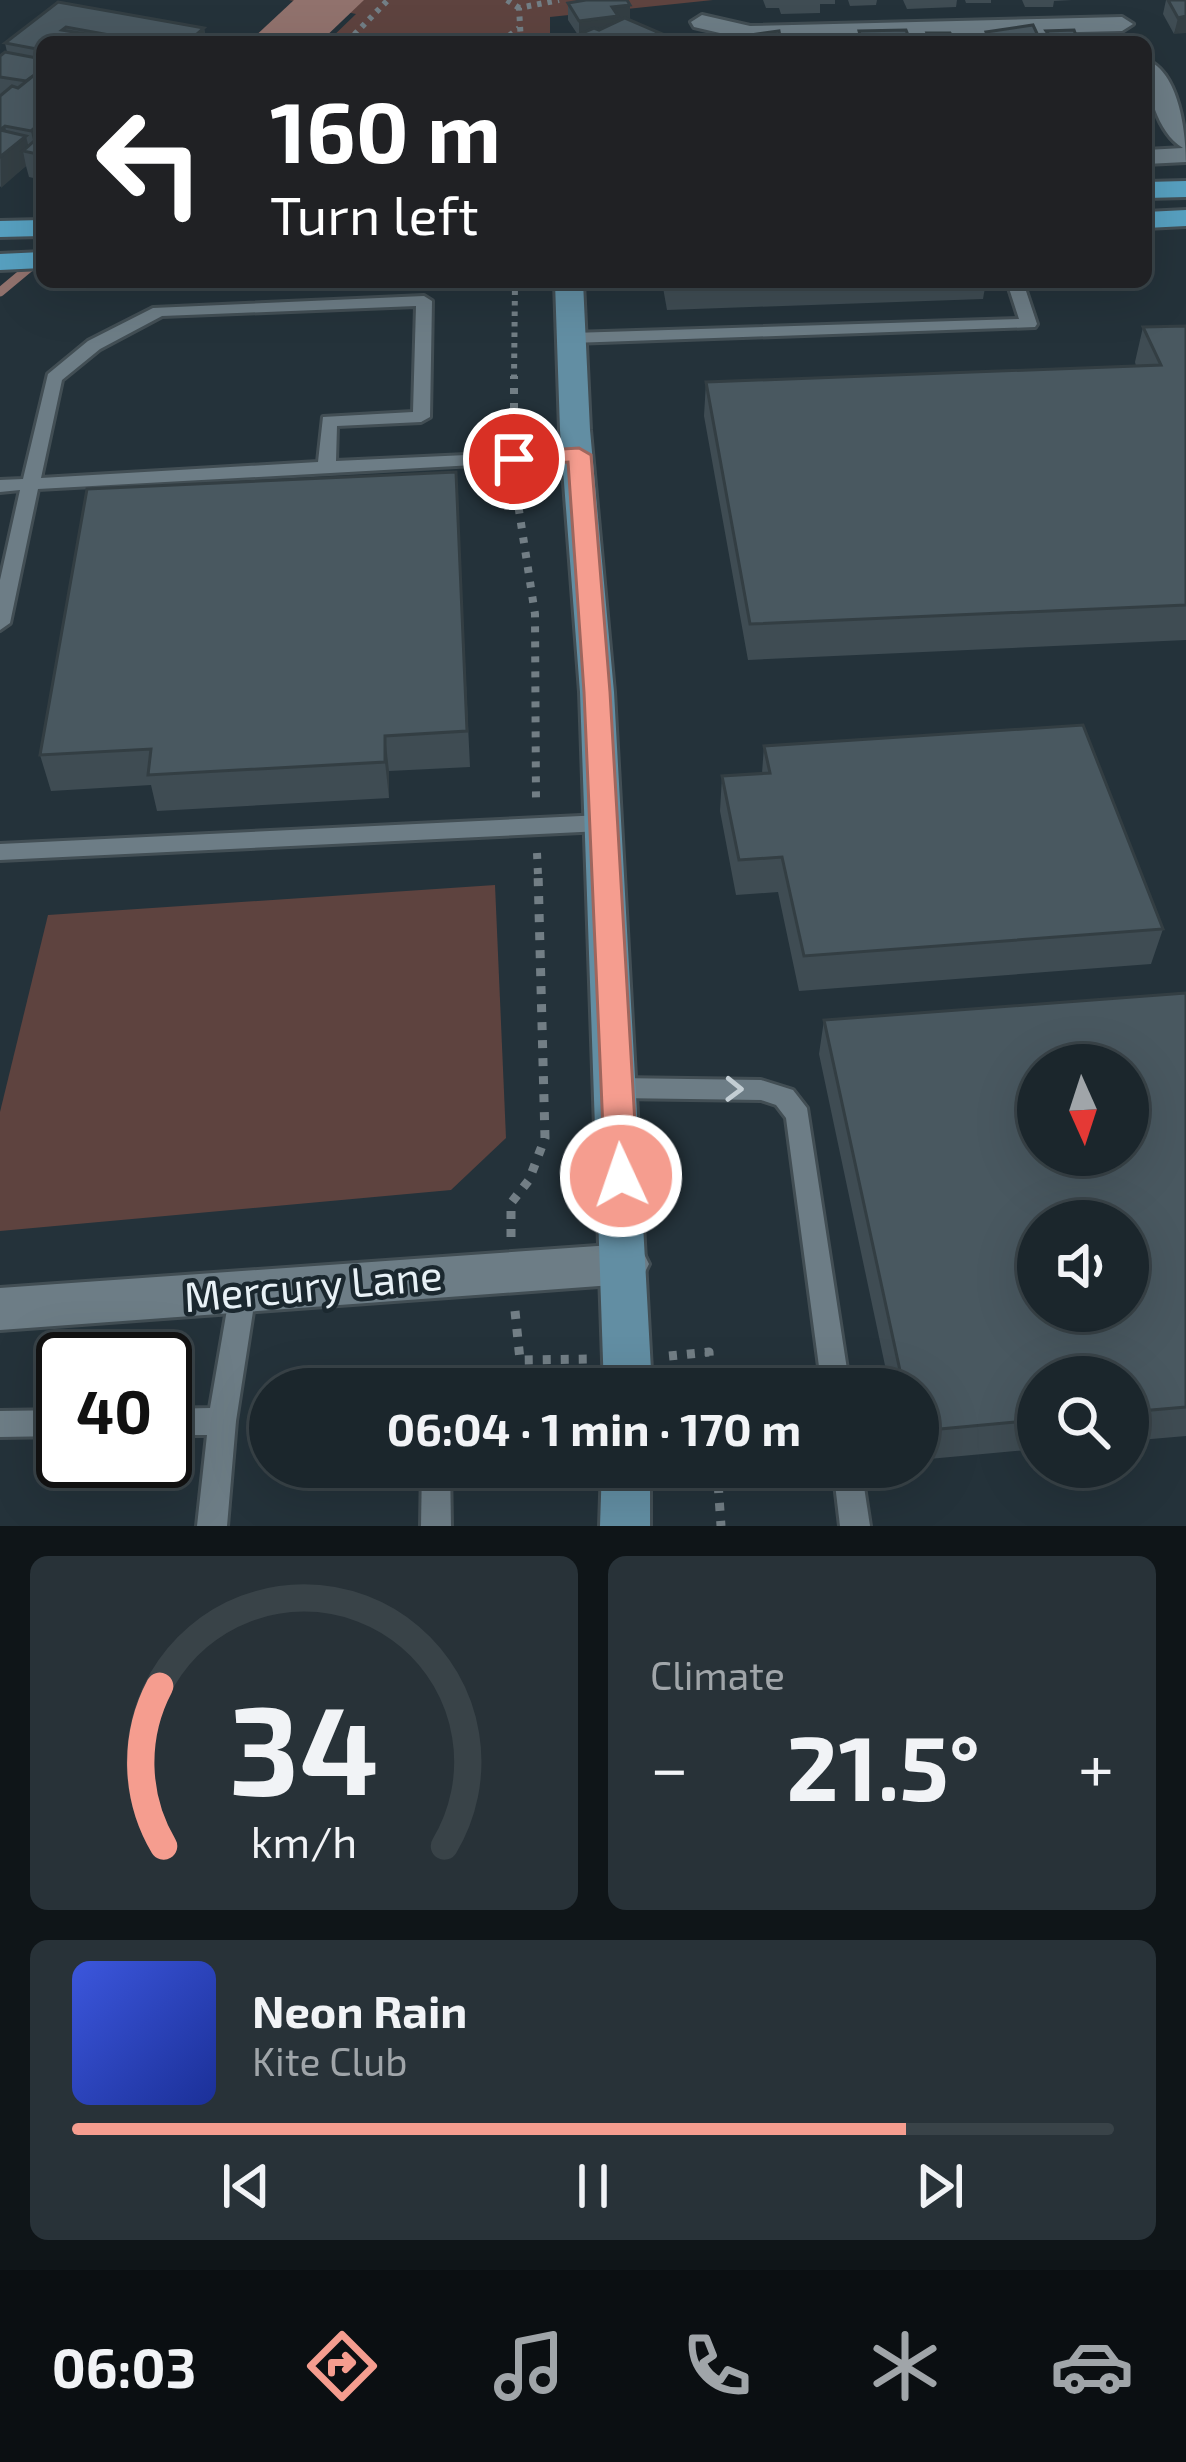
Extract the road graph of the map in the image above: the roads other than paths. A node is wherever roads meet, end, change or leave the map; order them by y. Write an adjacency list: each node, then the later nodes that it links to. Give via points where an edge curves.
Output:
1 (1109, 0): 3 (street)
2 (702, 22): 3 (street, via 751,33)
3 (1127, 33)
4 (1152, 78): 5 (street)
5 (1186, 141)
6 (1186, 155): 7 (street)
7 (1152, 157)
8 (1186, 189): 9 (main road)
9 (1152, 190)
10 (1186, 218): 11 (main road)
11 (1152, 220)
12 (36, 228): 13 (main road)
13 (1, 229)
14 (36, 260): 15 (main road)
15 (0, 262)
16 (569, 288): 18 (street)
17 (1017, 288): 18 (lane, via 1029,324)
18 (572, 338): 19 (street)
19 (579, 455): 20 (lane); 24 (street)
20 (327, 467): 22 (lane); 22 (lane, via 329,421 422,417 424,301 159,311 94,345 54,378)
21 (0, 482): 22 (lane)
22 (31, 482): 23 (lane)
23 (0, 623)
24 (602, 823): 25 (lane); 26 (street)
25 (0, 852)
26 (616, 1088): 27 (street); 31 (lane, one-way to 31, via 784,1096 798,1115)
27 (626, 1264): 28 (street, Mercury Lane); 30 (street)
28 (243, 1292): 29 (street, Mercury Lane); 32 (lane)
29 (0, 1309)
30 (628, 1368)
31 (833, 1368)
32 (222, 1421): 33 (lane); 39 (lane)
33 (192, 1422)
34 (36, 1423): 35 (lane)
35 (0, 1424)
36 (436, 1488): 40 (lane)
37 (626, 1488): 41 (street)
38 (850, 1488): 42 (lane)
39 (212, 1526)
40 (436, 1526)
41 (625, 1526)
42 (855, 1526)

